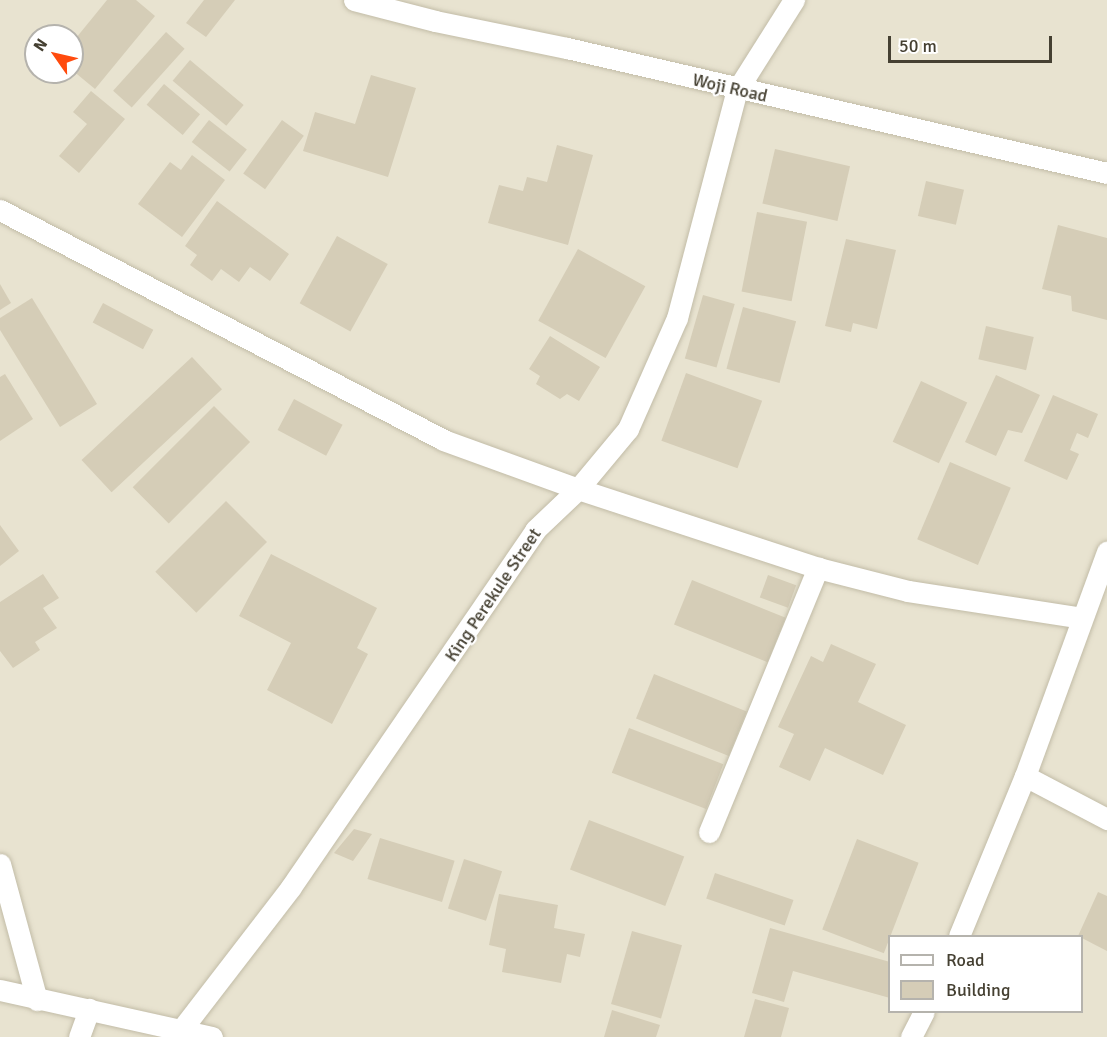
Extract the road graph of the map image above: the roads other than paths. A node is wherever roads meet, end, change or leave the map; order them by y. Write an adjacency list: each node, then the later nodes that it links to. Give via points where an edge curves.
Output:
1 (354, 0): 3 (street, Woji Road)
2 (794, 0): 3 (street, King Perekule Street)
3 (737, 90): 4 (street, Woji Road); 6 (street, King Perekule Street, via 677,318 628,429)
4 (1107, 173)
5 (0, 210): 6 (street, via 442,440)
6 (578, 489): 8 (street); 20 (street, King Perekule Street, via 534,530 291,887)
7 (1107, 552): 9 (street)
8 (818, 568): 10 (street, via 908,591); 13 (street)
9 (1099, 597): 10 (street)
10 (1082, 618): 11 (street)
11 (1025, 776): 12 (street); 15 (street)
12 (1107, 819)
13 (710, 832)
14 (0, 864): 17 (street)
15 (959, 935)
16 (0, 990): 17 (street)
17 (37, 1000): 18 (street)
18 (89, 1009): 20 (street); 21 (street)
19 (923, 1013): 23 (street)
20 (181, 1030): 22 (street)
21 (79, 1037)
22 (212, 1037)
23 (911, 1037)

